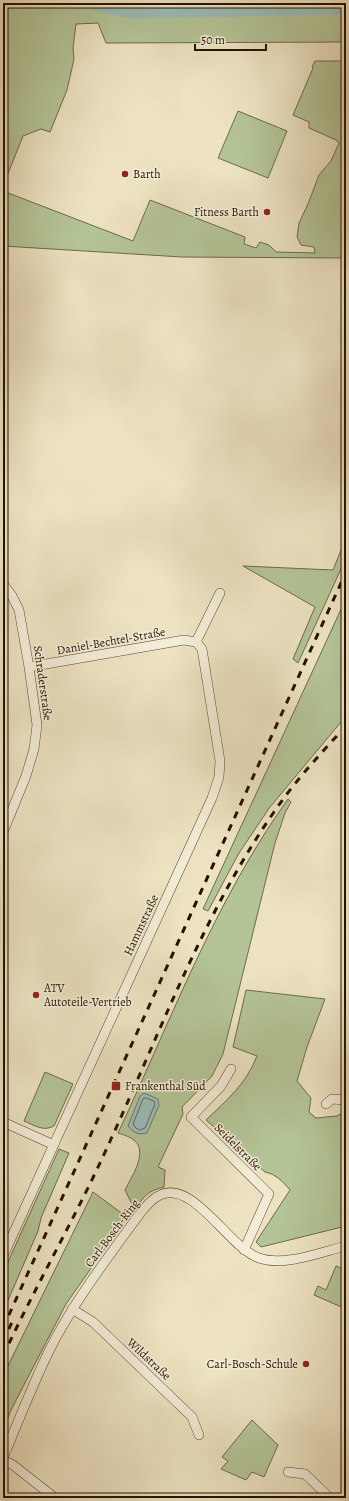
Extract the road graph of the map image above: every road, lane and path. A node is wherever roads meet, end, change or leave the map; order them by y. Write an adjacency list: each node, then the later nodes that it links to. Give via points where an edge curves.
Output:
1 (3, 584): 4 (street, Schraderstraße, via 19,610)
2 (220, 593): 3 (street)
3 (196, 642): 4 (street, Daniel-Bechtel-Straße, via 184,640); 10 (street, Hammstraße, via 202,649 220,761 219,777 212,798)
4 (30, 667): 5 (street, Schraderstraße, via 37,725 34,749)
5 (3, 832)
6 (231, 1069): 12 (street, Seidelstraße, via 222,1086 191,1117 269,1194)
7 (346, 1100): 8 (street, via 332,1099)
8 (326, 1104)
9 (3, 1122): 10 (street)
10 (54, 1145): 13 (street, Hammstraße)
11 (346, 1246): 12 (street, Carl-Bosch-Ring, via 284,1261 258,1258)
12 (244, 1250): 14 (street, Carl-Bosch-Ring, via 190,1199 176,1193 161,1194 138,1216)
13 (3, 1256)
14 (72, 1309): 15 (street, Wildstraße, via 93,1322 177,1402 192,1417); 16 (street, Carl-Bosch-Ring, via 49,1351)
15 (199, 1435)
16 (3, 1459): 18 (street)
17 (288, 1472): 19 (street, via 305,1474)
18 (55, 1498)
19 (330, 1498)

